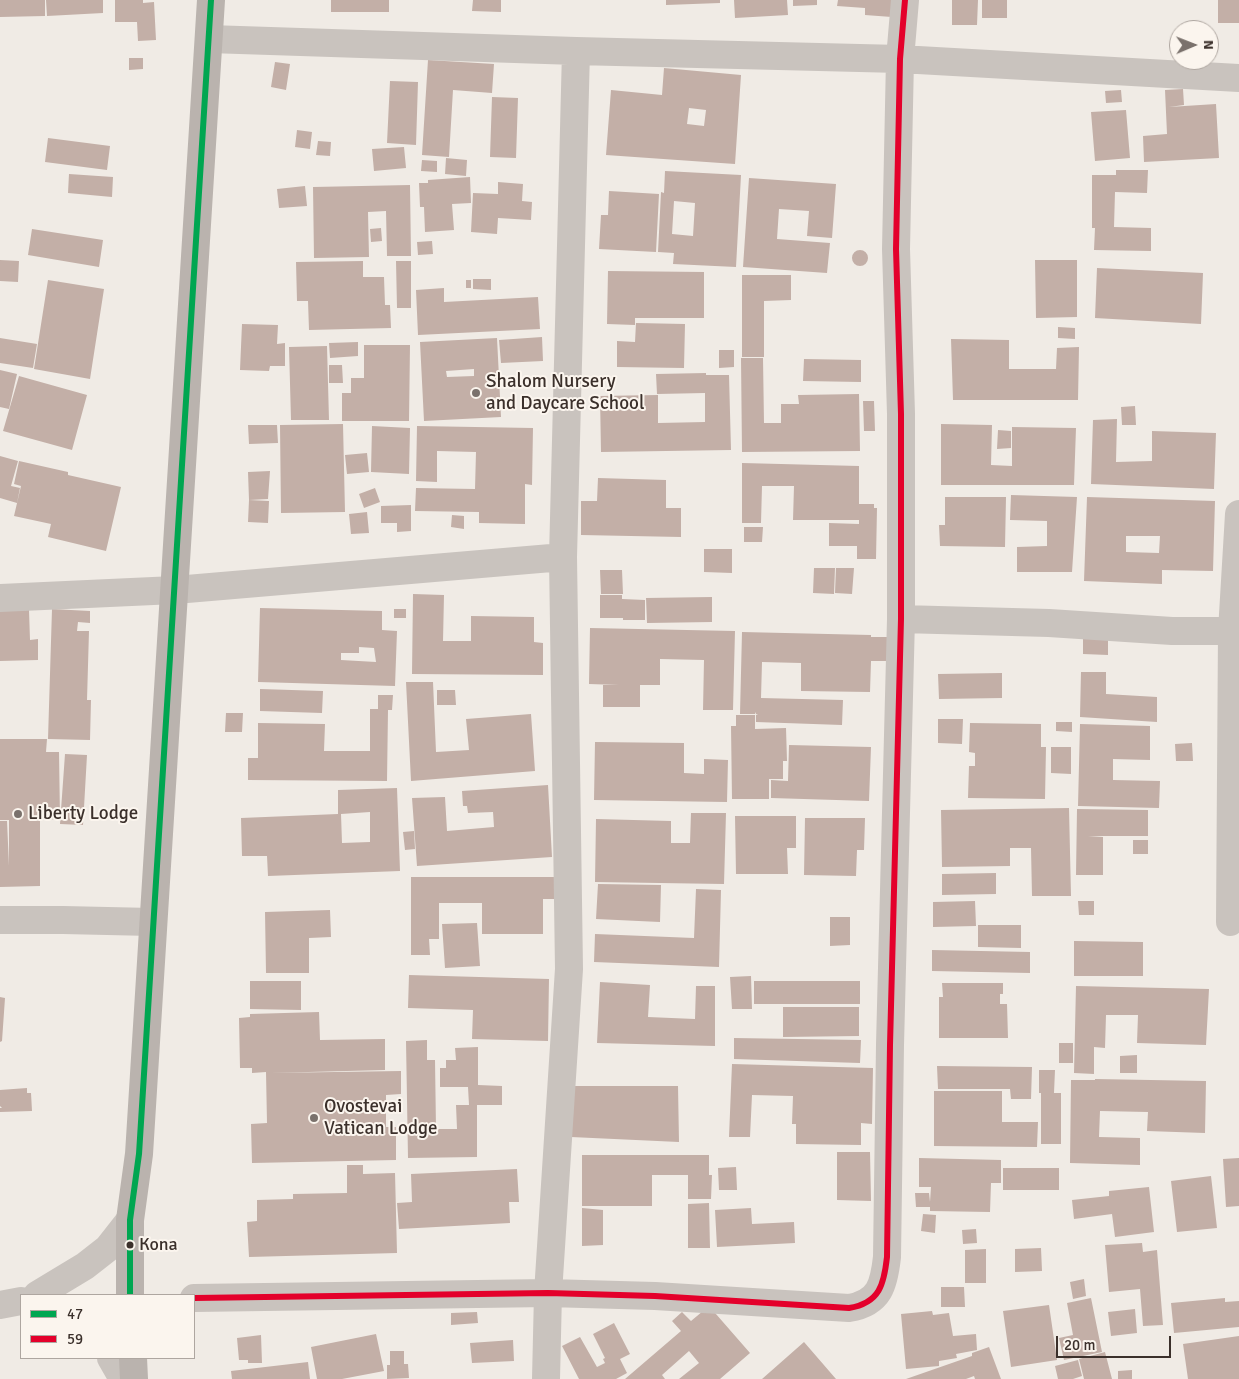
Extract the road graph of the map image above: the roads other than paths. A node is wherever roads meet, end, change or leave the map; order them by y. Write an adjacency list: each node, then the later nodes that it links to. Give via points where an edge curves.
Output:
1 (211, 0): 3 (street)
2 (905, 0): 5 (street)
3 (210, 39): 4 (street); 9 (street)
4 (576, 51): 5 (street); 8 (street)
5 (900, 59): 6 (street); 11 (street, via 896,249 901,414)
6 (1239, 78)
7 (1239, 514): 12 (street)
8 (563, 557): 9 (street); 17 (street, via 569,969)
9 (175, 590): 10 (street); 14 (street)
10 (0, 598)
11 (901, 619): 12 (street); 17 (street, via 888,1228 882,1286 868,1303 849,1308)
12 (1236, 631): 15 (street)
13 (0, 920): 14 (street)
14 (152, 922): 16 (street, via 139,1154)
15 (1230, 922)
16 (130, 1220): 18 (street, via 108,1248); 19 (street)
17 (548, 1293): 20 (street); 27 (street)
18 (39, 1294)
19 (130, 1294)
20 (195, 1298)
21 (20, 1301): 22 (street)
22 (0, 1305)
23 (112, 1359): 25 (street)
24 (133, 1359): 26 (street)
25 (123, 1379)
26 (134, 1379)
27 (546, 1379)

